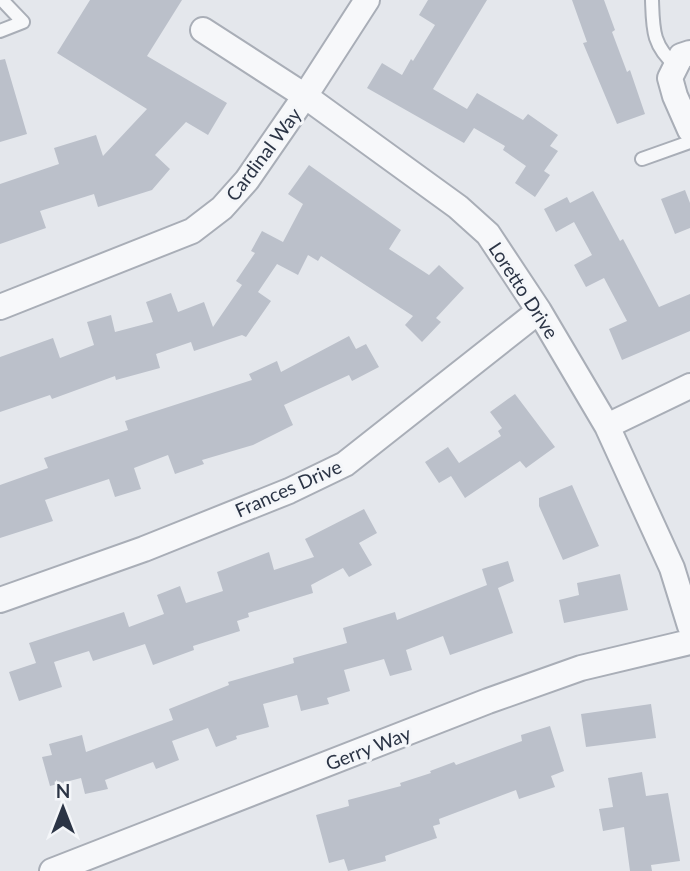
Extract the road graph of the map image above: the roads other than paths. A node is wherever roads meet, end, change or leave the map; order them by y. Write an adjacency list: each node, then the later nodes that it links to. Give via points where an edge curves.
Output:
1 (2, 0): 5 (lane, via 23,22)
2 (367, 0): 7 (street, Cardinal Way)
3 (652, 0): 6 (lane, via 654,35 664,55)
4 (203, 30): 7 (street, Loretto Drive)
5 (0, 31)
6 (683, 59): 8 (street, via 670,78)
7 (305, 96): 11 (street, Cardinal Way, via 247,180 222,208 192,231); 12 (street, Loretto Drive, via 488,234)
8 (690, 130)
9 (690, 142): 10 (lane)
10 (642, 159)
11 (0, 307)
12 (539, 311): 14 (street, Loretto Drive); 15 (street, Frances Drive, via 345,464 156,544)
13 (690, 386): 14 (street)
14 (607, 426): 16 (street, Loretto Drive, via 672,568)
15 (0, 600)
16 (690, 626)
17 (690, 642): 18 (street, Gerry Way, via 582,668 488,701)
18 (52, 871)

